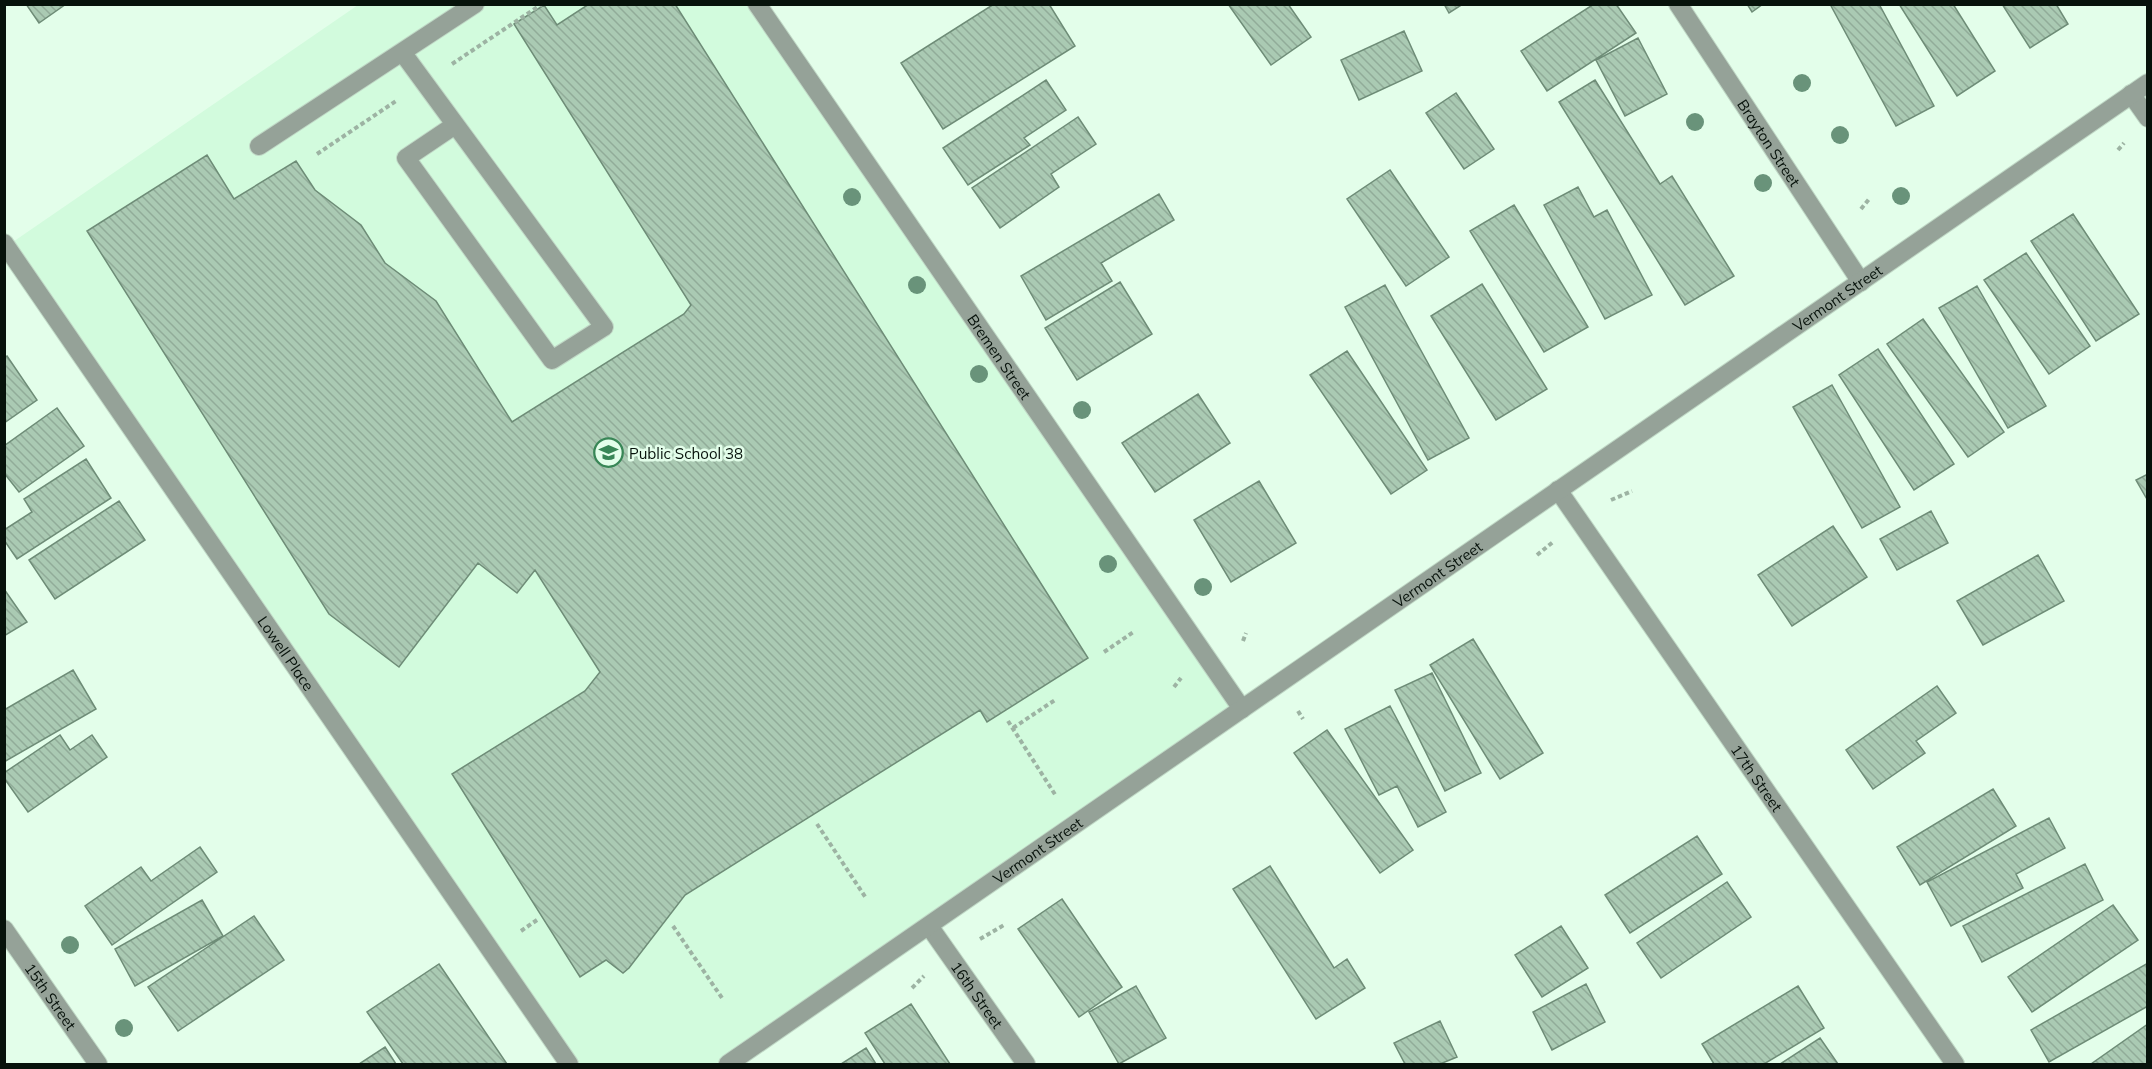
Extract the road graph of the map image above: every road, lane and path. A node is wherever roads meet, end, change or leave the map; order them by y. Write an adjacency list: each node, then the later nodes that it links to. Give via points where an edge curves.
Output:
1 (475, 4): 5 (street)
2 (542, 4): 6 (path)
3 (757, 4): 28 (street, Bremen Street)
4 (1678, 4): 17 (street, Brayton Street)
5 (402, 52): 11 (street); 12 (street)
6 (444, 70)
7 (2148, 83): 8 (street, Vermont Street)
8 (2131, 94): 10 (street); 17 (street, Vermont Street)
9 (403, 97): 13 (path)
10 (2148, 118)
11 (455, 125): 11 (street, via 604,327 552,360 406,158)
12 (260, 146)
13 (317, 154)
14 (1869, 199): 15 (path)
15 (1860, 208)
16 (4, 243): 45 (street, Lowell Place)
17 (1860, 282): 18 (street, Vermont Street)
18 (1558, 490): 28 (street, Vermont Street); 48 (street, 17th Street)
19 (1632, 491): 20 (path)
20 (1611, 500)
21 (1559, 538): 22 (path)
22 (1536, 555)
23 (1135, 631): 26 (path)
24 (1246, 633): 25 (path)
25 (1243, 641)
26 (1104, 652)
27 (1055, 700): 30 (path)
28 (1242, 709): 37 (street, Vermont Street)
29 (1008, 721): 30 (path)
30 (1013, 728): 31 (path)
31 (1050, 786)
32 (817, 824): 33 (path)
33 (866, 898)
34 (537, 920): 39 (path)
35 (1004, 925): 40 (path)
36 (673, 926): 43 (path)
37 (929, 926): 46 (street, Vermont Street); 47 (street, 16th Street)
38 (4, 929): 44 (street, 15th Street)
39 (521, 931)
40 (980, 939)
41 (929, 971): 42 (path)
42 (912, 988)
43 (722, 998)
44 (98, 1065)
45 (569, 1065)
46 (728, 1065)
47 (1026, 1065)
48 (1955, 1065)

